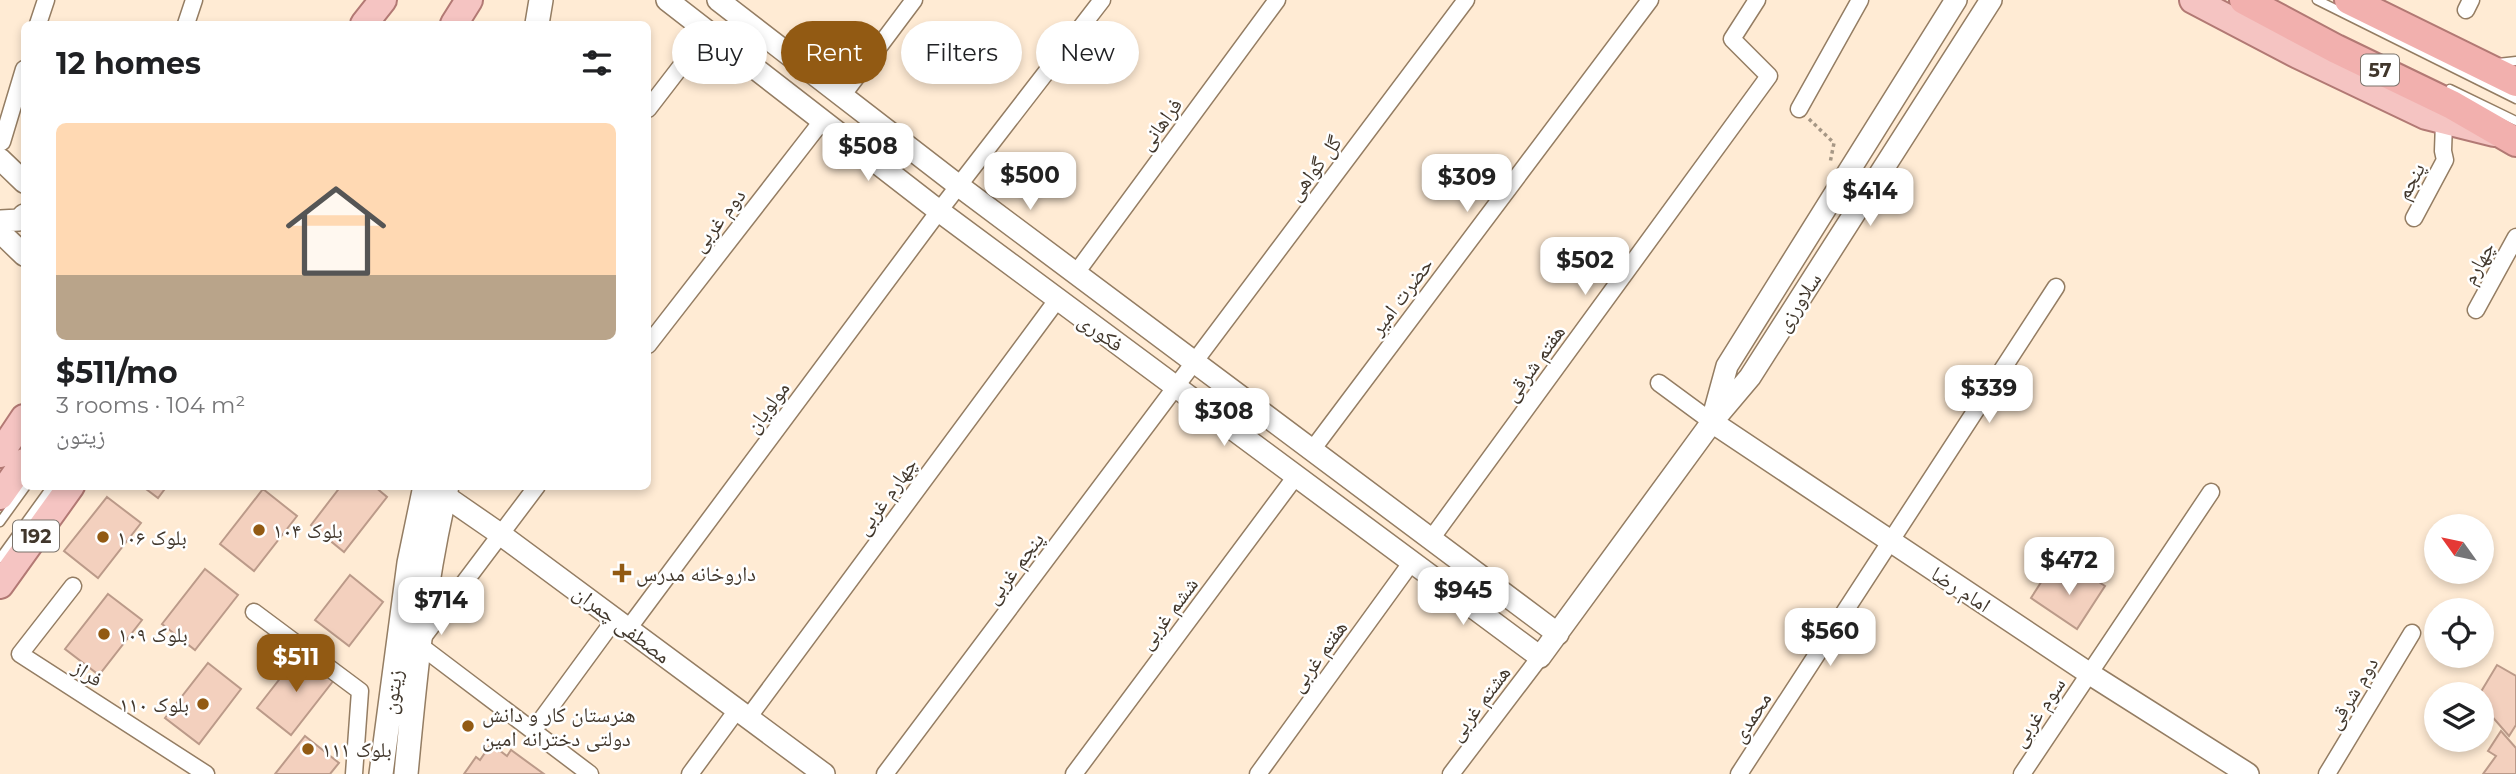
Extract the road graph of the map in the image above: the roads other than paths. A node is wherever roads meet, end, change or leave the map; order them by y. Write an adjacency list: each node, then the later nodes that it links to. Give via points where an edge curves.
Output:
1 (46, 0): 20 (street)
2 (194, 0): 21 (street)
3 (469, 0): 22 (main road)
4 (541, 0): 23 (main road)
5 (667, 0): 24 (street, فکوری)
6 (914, 0): 32 (street)
7 (1102, 0): 41 (street, مولویان)
8 (1277, 0): 49 (street, فراهانی)
9 (1466, 0): 54 (street, گل گواهی)
10 (1650, 0): 59 (street, حضرت امیر)
11 (1756, 0): 72 (street, هفتم شرقی, via 1732,39 1769,76)
12 (1860, 0): 35 (street)
13 (1956, 0): 58 (street, سلاورزی, via 1727,366)
14 (2193, 0): 37 (main road, via 2298,55)
15 (2244, 0): 38 (highway, 57)
16 (2317, 0): 33 (lane)
17 (2349, 0): 26 (highway, 57)
18 (726, 2): 32 (street, فکوری)
19 (1987, 2): 58 (street, سلاورزی, via 1750,377)
20 (39, 21)
21 (187, 21)
22 (456, 21)
23 (538, 21)
24 (694, 21)
25 (2516, 61): 26 (lane)
26 (2478, 64): 30 (highway, 57)
27 (672, 78): 34 (street)
28 (767, 78): 36 (street, فکوری)
29 (21, 80): 39 (street)
30 (2516, 82)
31 (2438, 83): 38 (lane)
32 (842, 96): 41 (street, فکوری)
33 (2516, 99)
34 (651, 105)
35 (1799, 109)
36 (822, 121): 42 (street, فکوری); 53 (street, دوم غربی)
37 (2444, 122): 38 (main road); 44 (street, پنجم, via 2445,160)
38 (2510, 133)
39 (1, 151): 40 (street)
40 (21, 181)
41 (959, 186): 42 (street, مولویان); 49 (street, فکوری)
42 (939, 211): 51 (street, فکوری); 79 (street, مولویان)
43 (21, 218): 45 (street)
44 (2414, 218)
45 (0, 221)
46 (0, 232): 48 (street)
47 (2516, 237): 52 (street, چهارم)
48 (21, 252)
49 (1076, 272): 54 (street, فکوری)
50 (2056, 286): 73 (street, محمدی)
51 (1057, 299): 56 (street, فکوری); 85 (street, چهارم غربی)
52 (2476, 310)
53 (651, 341)
54 (1195, 362): 56 (street, گل گواهی); 59 (street, فکوری)
55 (1659, 383): 58 (street)
56 (1177, 386): 62 (street, فکوری); 94 (street, پنجم غربی)
57 (21, 422): 60 (main road)
58 (1712, 422): 73 (street, امام رضا); 81 (street, سلاورزی)
59 (1312, 450): 72 (street, فکوری)
60 (0, 454)
61 (21, 466): 69 (main road, 192)
62 (1296, 476): 75 (street, فکوری); 95 (street, ششم غربی)
63 (23, 490): 70 (lane)
64 (49, 490): 74 (lane)
65 (68, 490): 76 (main road, 192)
66 (431, 490): 71 (street, مصطفی چمران); 82 (main road, زیتون); 89 (main road, زیتون, via 409,563)
67 (534, 490): 71 (street)
68 (2211, 492): 84 (street, سوم غربی)
69 (0, 496)
70 (0, 522)
71 (500, 534): 79 (street, مصطفی چمران); 82 (street)
72 (1431, 539): 81 (street, فکوری)
73 (1890, 543): 84 (street, امام رضا); 98 (street, محمدی)
74 (0, 558)
75 (1411, 564): 83 (street, فکوری); 96 (street, هفتم غربی)
76 (0, 584)
77 (73, 586): 87 (street, فراز, via 20,654)
78 (254, 612): 88 (street, via 360,691)
79 (622, 624): 85 (street, مصطفی چمران); 86 (street, مولویان)
80 (2412, 633): 101 (street, دوم شرقی)
81 (1558, 634): 83 (street, سلاورزی)
82 (418, 643): 86 (street); 90 (main road, زیتون)
83 (1540, 657): 97 (street, هشتم غربی)
84 (2090, 674): 99 (street, سوم غربی); 100 (street, امام رضا)
85 (743, 714): 92 (street, چهارم غربی); 93 (street, مصطفی چمران)
86 (533, 731): 91 (street)
87 (206, 774)
88 (354, 774)
89 (381, 774)
90 (406, 774)
91 (590, 774)
92 (690, 774)
93 (824, 774)
94 (885, 774)
95 (1074, 774)
96 (1258, 774)
97 (1451, 774)
98 (1739, 774)
99 (2022, 774)
100 (2248, 774)
101 (2327, 774)

